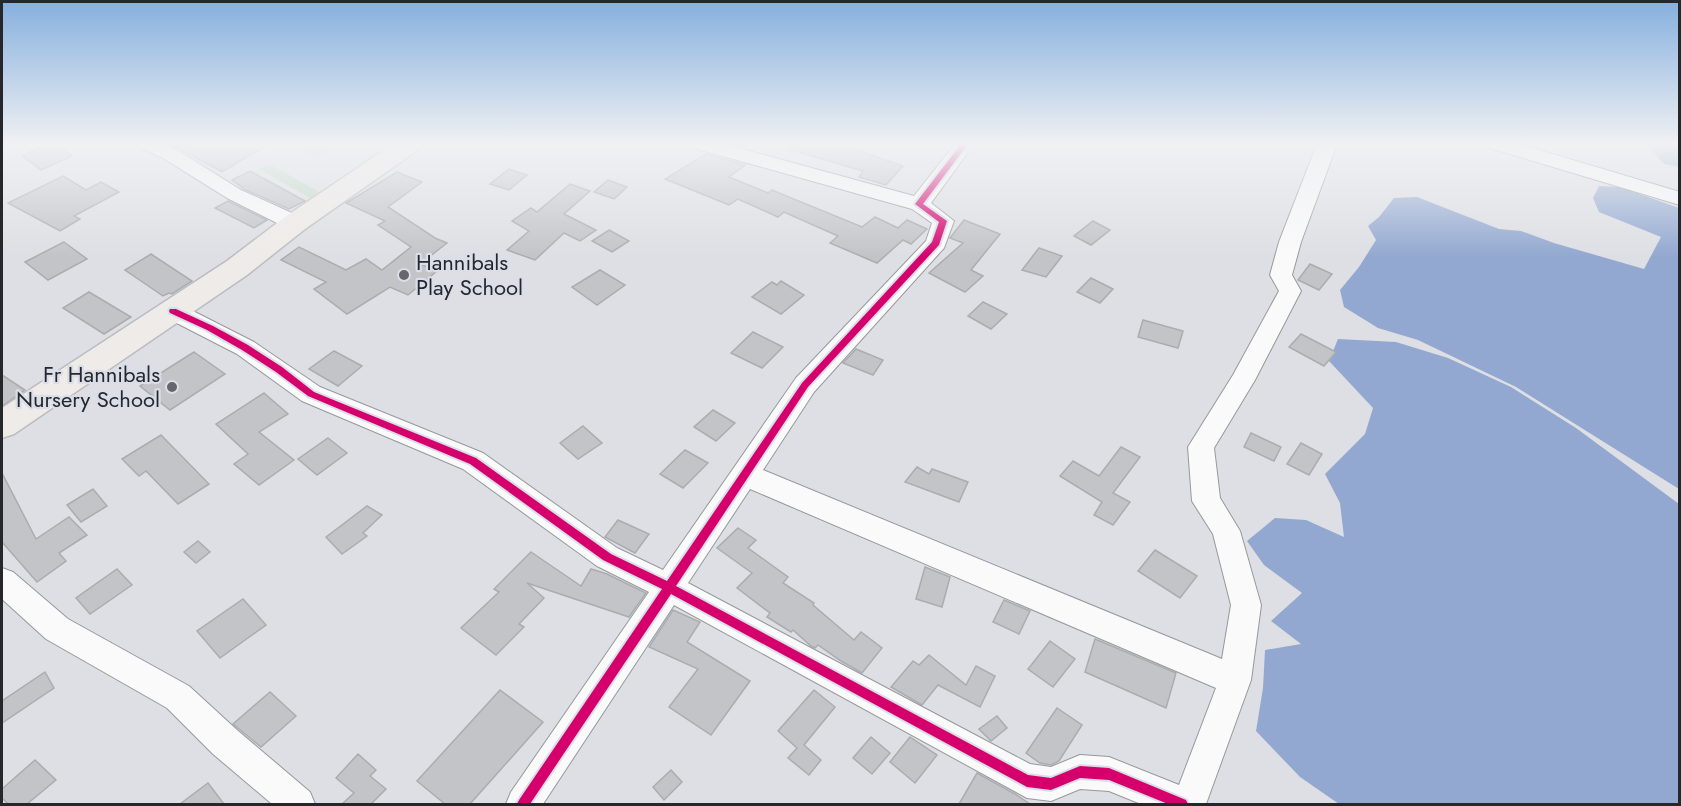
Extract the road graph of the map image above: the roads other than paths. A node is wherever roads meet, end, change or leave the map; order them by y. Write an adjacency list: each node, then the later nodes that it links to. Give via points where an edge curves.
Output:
1 (214, 182): 9 (street)
2 (355, 182): 9 (main road)
3 (838, 182): 8 (street)
4 (936, 182): 8 (street)
5 (1313, 182): 15 (street, via 1281,275 1290,291 1243,380 1201,447 1206,501 1226,531 1246,605)
6 (1622, 182): 7 (street)
7 (1680, 199)
8 (919, 204): 12 (street, via 943,221 936,243 805,385)
9 (295, 223): 10 (main road)
10 (173, 311): 11 (main road); 14 (street, via 215,329 311,394 473,461 607,557)
11 (2, 425)
12 (744, 474): 14 (street); 15 (street)
13 (2, 581): 16 (street, via 57,629 178,697)
14 (668, 587): 17 (street); 18 (street, via 1027,781 1051,784 1080,772 1110,774)
15 (1235, 680): 19 (street)
16 (298, 804)
17 (523, 804)
18 (1182, 804)
19 (1189, 804)

